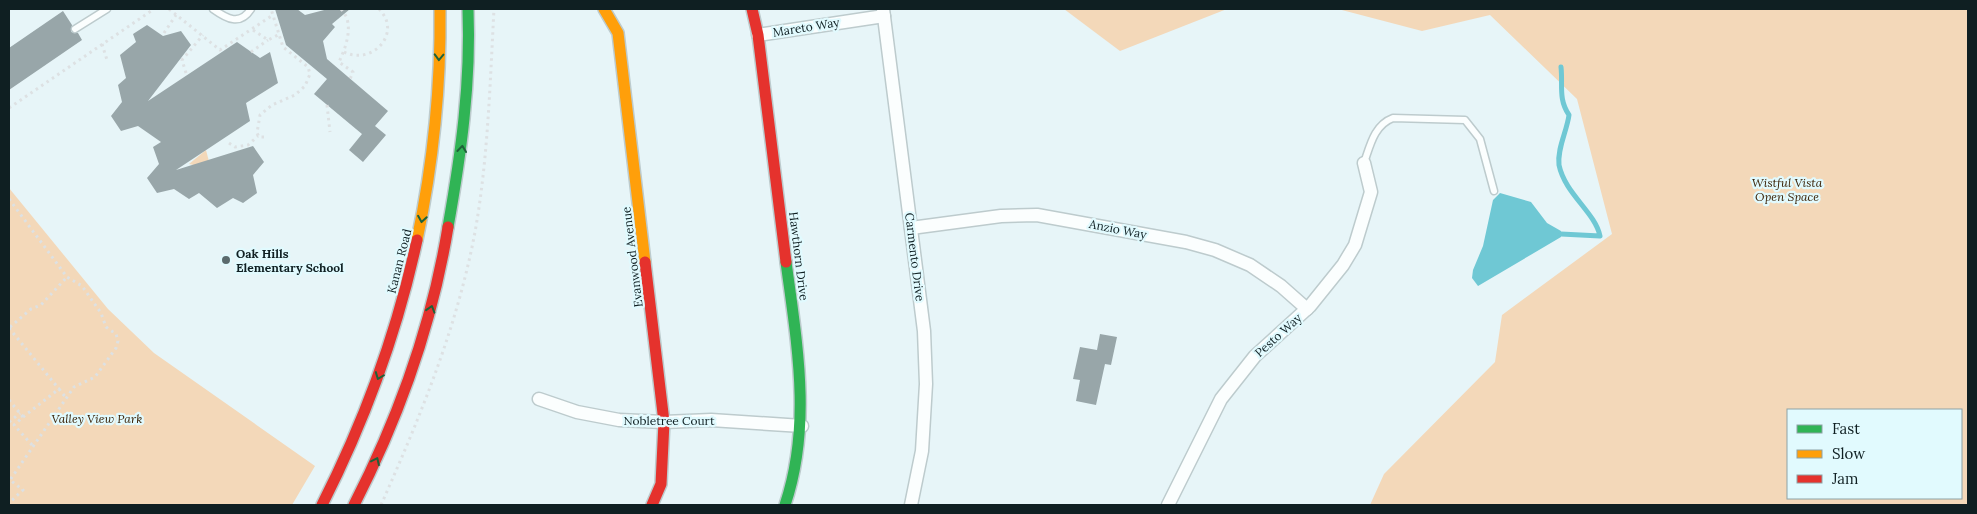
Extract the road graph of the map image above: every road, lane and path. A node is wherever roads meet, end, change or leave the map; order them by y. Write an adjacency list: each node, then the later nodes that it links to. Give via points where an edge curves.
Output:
1 (107, 9): 16 (lane)
2 (154, 9): 23 (path)
3 (169, 9): 14 (path)
4 (213, 9): 5 (lane, via 236,21)
5 (251, 9)
6 (271, 9): 15 (path)
7 (341, 9): 25 (path, via 346,13 348,25)
8 (379, 9): 25 (path, via 388,24 389,33 384,44 369,54)
9 (440, 9): 54 (main road, Kanan Road, one-way to 54, via 438,87 422,225 387,356 364,417)
10 (468, 9): 55 (main road, one-way to 10, via 389,432 434,299 460,165 468,93)
11 (604, 9): 49 (main road, Evanwood Avenue, via 618,33)
12 (752, 9): 21 (main road, Hawthorn Drive)
13 (884, 12): 21 (street, Mareto Way); 38 (street, Carmento Drive)
14 (176, 15): 18 (path); 19 (path)
15 (272, 15): 17 (path); 20 (path)
16 (75, 29)
17 (252, 30): 19 (path, via 220,50); 22 (path)
18 (164, 33)
19 (203, 35): 27 (path, via 182,60)
20 (278, 35): 22 (path); 32 (path, via 284,47 308,68 309,78 290,99 272,105 260,115)
21 (758, 35): 50 (main road, Hawthorn Drive, via 802,380)
22 (268, 40): 24 (path)
23 (102, 44): 26 (path); 30 (path)
24 (251, 52)
25 (344, 52): 28 (path, via 339,62 353,72)
26 (107, 60)
27 (186, 73)
28 (350, 78)
29 (327, 105): 31 (path)
30 (9, 108)
31 (330, 132)
32 (258, 135): 33 (path); 34 (path, via 248,145 235,147)
33 (264, 138)
34 (229, 143)
35 (1364, 163): 36 (lane, via 1376,131 1386,120 1465,120 1480,139); 40 (street, Pesto Way, via 1371,192 1355,244 1343,265)
36 (1494, 191)
37 (9, 199): 39 (path)
38 (911, 228): 40 (street, Anzio Way, via 1001,216 1037,215 1186,242 1215,250 1250,266); 58 (street, Carmento Drive, via 924,331 926,384 922,451)
39 (67, 277): 41 (path, via 41,305 30,309); 43 (path, via 82,286 118,341 95,377 74,387)
40 (1308, 308): 59 (street, Pesto Way, via 1254,356 1221,399)
41 (9, 327): 42 (path)
42 (60, 389): 43 (path); 47 (path)
43 (68, 399): 51 (path)
44 (539, 399): 49 (street, Nobletree Court, via 577,412 619,420)
45 (9, 400): 46 (path)
46 (20, 413): 47 (path); 48 (path)
47 (24, 417): 51 (path, via 14,425)
48 (9, 422)
49 (664, 422): 50 (street, Nobletree Court, via 711,420); 56 (main road, Evanwood Avenue, via 660,484)
50 (802, 426): 57 (main road, Hawthorn Drive)
51 (33, 446): 52 (path)
52 (9, 480): 53 (path, via 23,490)
53 (9, 503)
54 (322, 505)
55 (354, 505)
56 (652, 505)
57 (785, 505)
58 (911, 505)
59 (1168, 505)

